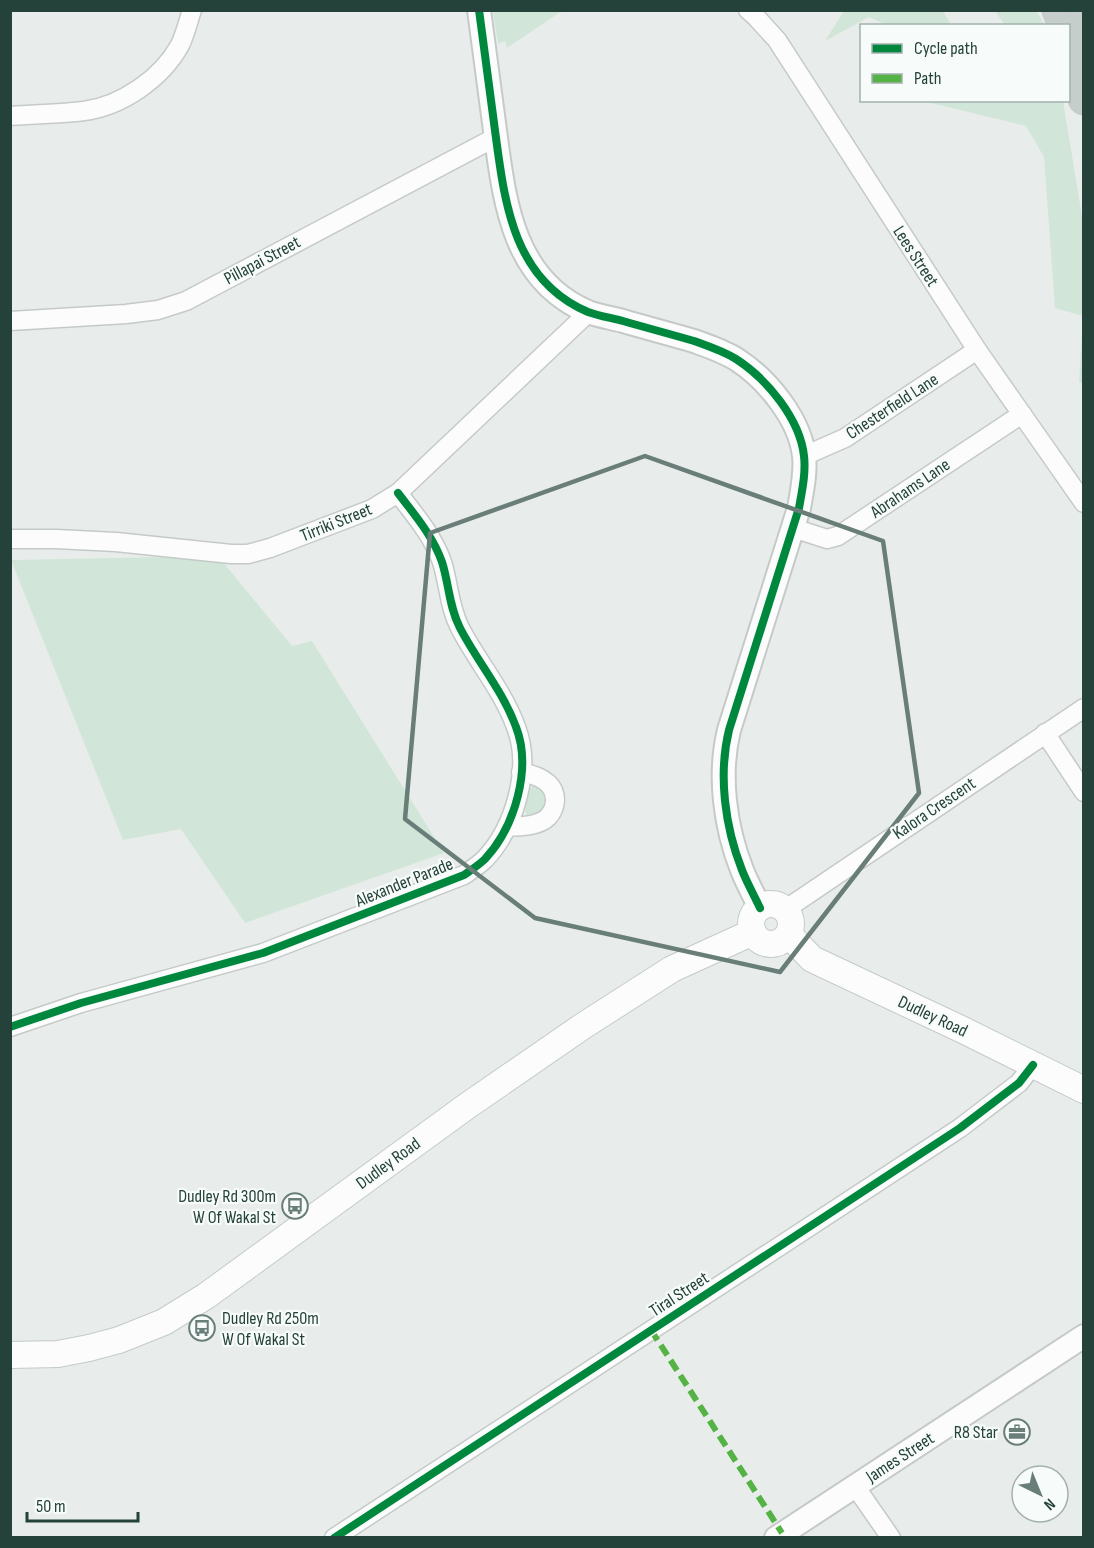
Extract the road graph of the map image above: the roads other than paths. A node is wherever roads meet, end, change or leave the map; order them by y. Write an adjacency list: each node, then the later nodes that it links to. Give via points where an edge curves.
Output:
1 (192, 10): 8 (street, via 181,44 169,61 130,95 86,111)
2 (479, 10): 9 (street)
3 (748, 10): 12 (street, Lees Street, via 777,40)
4 (1081, 10): 5 (highway)
5 (1083, 16)
6 (1070, 46): 7 (highway)
7 (1083, 99)
8 (10, 116)
9 (496, 137): 10 (street, via 516,237 543,281); 11 (street, Pillapai Street, via 186,301 126,314)
10 (589, 312): 14 (street, via 694,340 737,359 776,395 789,414); 15 (street, Tirriki Street)
11 (10, 321)
12 (977, 350): 13 (street, Lees Street); 14 (street, Chesterfield Lane, via 845,438)
13 (1022, 414): 16 (street, Lees Street); 17 (street, Abrahams Lane, via 838,536 827,539)
14 (804, 456): 17 (street, via 803,484)
15 (398, 493): 18 (street, Tirriki Street, via 372,509 248,554 116,542); 21 (street, Alexander Parade, via 441,559 454,614 510,713 522,748)
16 (1083, 503)
17 (793, 528): 24 (street, via 729,730 724,762 732,839)
18 (10, 539)
19 (1083, 708): 20 (street, Kalora Crescent)
20 (1045, 733): 22 (street); 25 (street, Kalora Crescent)
21 (521, 772): 23 (street, Alexander Parade, via 517,800); 23 (street, via 544,779 553,790 555,804 542,821)
22 (1083, 792)
23 (507, 827): 28 (street, Alexander Parade, via 484,860 464,875 263,953 81,1003)
24 (760, 908): 25 (main road, via 773,904); 26 (main road, via 754,913)
25 (786, 909): 27 (main road, via 792,923)
26 (753, 932): 27 (main road, via 767,944 777,944); 32 (main road, Dudley Road, via 672,969 583,1026 164,1322 89,1348 58,1354)
27 (789, 935): 29 (main road, Dudley Road, via 812,959)
28 (10, 1027)
29 (1033, 1065): 30 (main road, Dudley Road); 34 (street, Tiral Street, via 1019,1083 960,1128)
30 (1083, 1090)
31 (1083, 1336): 33 (street, James Street)
32 (10, 1355)
33 (855, 1486): 35 (street, James Street); 36 (street)
34 (334, 1538)
35 (776, 1538)
36 (891, 1538)

